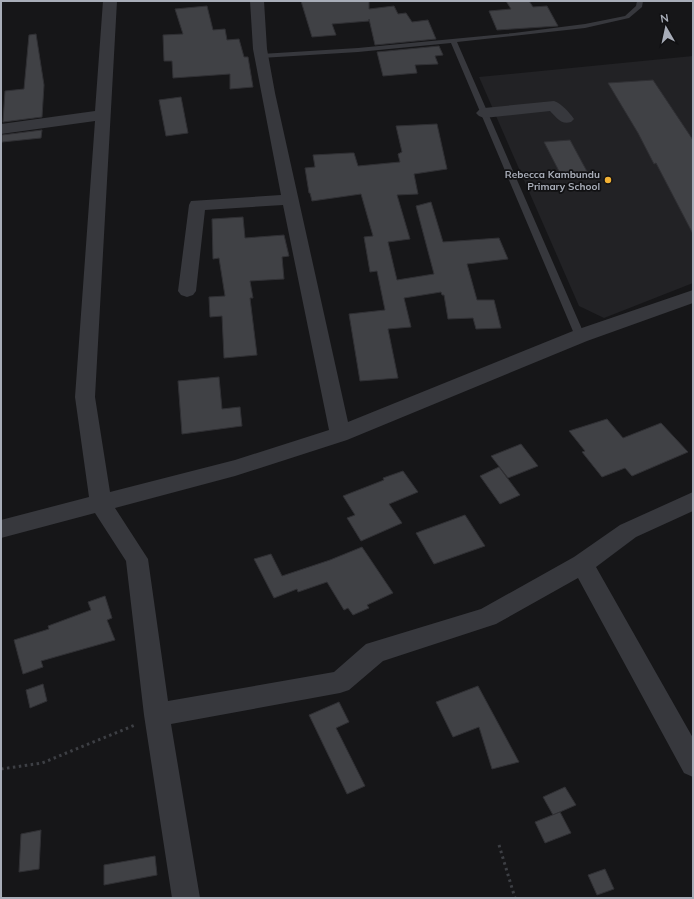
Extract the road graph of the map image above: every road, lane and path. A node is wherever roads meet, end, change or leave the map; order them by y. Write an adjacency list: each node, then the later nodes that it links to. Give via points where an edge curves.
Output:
1 (110, 1): 7 (street)
2 (257, 1): 5 (street)
3 (640, 1): 4 (lane, via 639,7 627,17 584,26)
4 (453, 41): 5 (lane); 6 (lane)
5 (261, 56): 10 (street)
6 (484, 113): 8 (street, via 554,106); 13 (lane)
7 (103, 115): 9 (street); 16 (street, via 85,397)
8 (566, 119)
9 (1, 129)
10 (289, 200): 11 (street, via 197,205); 14 (street)
11 (187, 291)
12 (693, 296): 13 (street)
13 (580, 336): 14 (street)
14 (340, 434): 16 (street, via 235,468)
15 (693, 501): 18 (street, via 628,531)
16 (101, 504): 17 (street); 19 (street, via 137,559)
17 (1, 529)
18 (582, 564): 19 (street, via 488,617 375,652 340,682); 20 (street)
19 (157, 715): 21 (path, via 42,763); 23 (street)
20 (693, 764)
21 (1, 769)
22 (499, 845): 24 (path)
23 (186, 898)
24 (515, 898)

